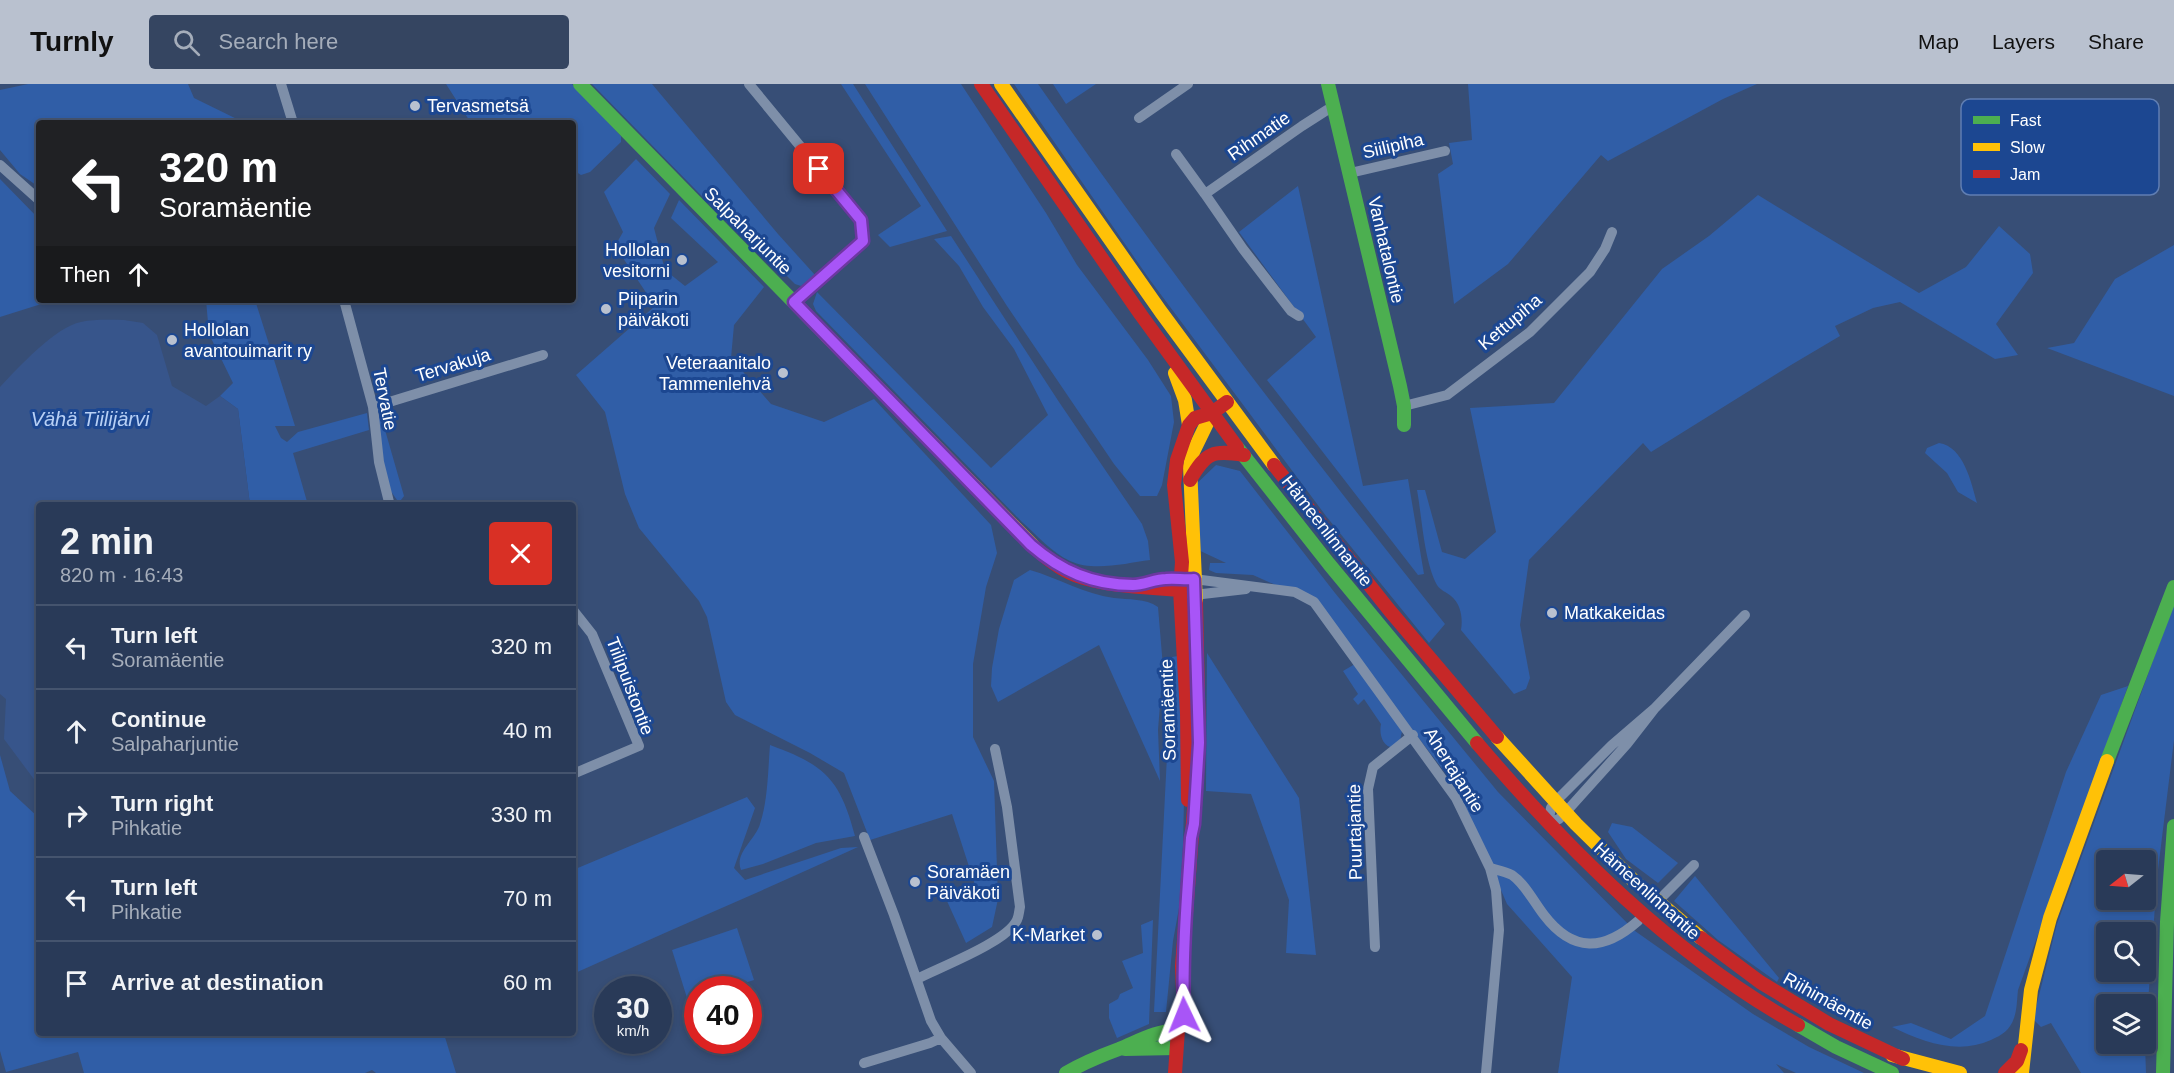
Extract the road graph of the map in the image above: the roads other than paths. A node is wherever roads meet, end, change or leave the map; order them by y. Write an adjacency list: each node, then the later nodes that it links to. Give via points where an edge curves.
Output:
1 (281, 84): 10 (street)
2 (580, 84): 18 (main road, Salpaharjuntie)
3 (749, 84): 18 (street, via 861,220 863,241)
4 (981, 84): 21 (main road, Hämeenlinnantie)
5 (1001, 84): 23 (main road, Hämeenlinnantie)
6 (1188, 84): 9 (street)
7 (1328, 84): 8 (main road, Vanhatalontie)
8 (1334, 109): 14 (main road, Vanhatalontie); 15 (street, Rihmatie, via 1302,126)
9 (1139, 118)
10 (292, 120)
11 (1445, 151): 14 (street, Siilipiha)
12 (1176, 154): 15 (street)
13 (0, 165): 16 (street)
14 (1350, 173): 24 (main road, Vanhatalontie)
15 (1205, 194): 20 (street, via 1243,249)
16 (36, 197)
17 (1612, 232): 24 (street, Kettupiha, via 1590,272 1530,332 1447,394)
18 (794, 302): 32 (main road, Salpaharjuntie, via 1048,559 1080,577 1107,584 1136,585 1165,579)
19 (345, 303): 25 (street, Tervatie)
20 (1299, 316)
21 (1164, 348): 26 (main road, Hämeenlinnantie); 27 (main road, via 1180,384)
22 (543, 355): 25 (street, Tervakuja)
23 (1227, 402): 26 (main road, Soramäentie); 42 (main road, Hämeenlinnantie, via 1370,586)
24 (1404, 406): 28 (main road, Vanhatalontie)
25 (373, 407): 31 (street, Tervatie, via 379,462)
26 (1212, 413): 27 (main road, Soramäentie, via 1195,418); 29 (main road, Hämeenlinnantie); 30 (main road, Soramäentie, via 1193,452)
27 (1189, 425): 32 (main road, Soramäentie, via 1177,460 1174,485)
28 (1404, 425)
29 (1244, 455): 30 (main road, via 1213,453 1203,458); 44 (main road, Hämeenlinnantie, via 1461,725)
30 (1190, 480): 32 (main road, Soramäentie, via 1195,562)
31 (389, 502)
32 (1185, 583): 33 (street, Ahertajantie); 35 (main road, Soramäentie); 47 (main road, Soramäentie)
33 (1261, 586): 35 (street, Ahertajantie); 39 (street, Ahertajantie, via 1295,592 1314,602)
34 (2174, 587): 57 (main road, via 2065,872 2039,956)
35 (1194, 595): 47 (main road, Soramäentie, via 1199,743)
36 (576, 614): 41 (street, Tiilipuistontie, via 592,634 639,746)
37 (1745, 615): 38 (street)
38 (1655, 708): 42 (street); 43 (street)
39 (1413, 735): 49 (street, Ahertajantie, via 1456,798); 53 (street, Puurtajantie, via 1373,767 1368,789)
40 (995, 749): 55 (street, via 1020,907 1017,921 992,943)
41 (576, 773)
42 (1555, 802): 43 (main road, Hämeenlinnantie); 44 (street)
43 (1565, 813): 44 (street); 52 (main road, Hämeenlinnantie, via 1627,874)
44 (1548, 823): 54 (main road, Hämeenlinnantie, via 1604,879)
45 (2174, 826): 72 (main road)
46 (864, 837): 55 (street)
47 (1191, 838): 56 (main road, Soramäentie, via 1182,966 1184,1015)
48 (1694, 865): 50 (street)
49 (1490, 868): 51 (street, via 1513,876 1546,918 1563,934 1581,943 1618,938); 66 (street, Ahertajantie, via 1499,930)
50 (1664, 895)
51 (1638, 921)
52 (1710, 946): 61 (main road, Riihimäentie, via 1809,1013)
53 (1375, 948)
54 (1695, 957): 67 (main road, Riihimäentie, via 1798,1026)
55 (917, 979): 58 (street)
56 (1178, 1030): 59 (main road, via 1153,1032); 60 (main road, Soramäentie)
57 (2025, 1034): 70 (main road, via 2017,1061); 71 (main road)
58 (941, 1038): 62 (street); 63 (street)
59 (1119, 1048): 60 (main road); 64 (main road)
60 (1176, 1048): 65 (main road, Soramäentie)
61 (1892, 1055): 68 (main road, Riihimäentie); 69 (main road)
62 (864, 1063)
63 (971, 1073)
64 (1066, 1073)
65 (1175, 1073)
66 (1486, 1073)
67 (1892, 1073)
68 (1937, 1073)
69 (1960, 1073)
70 (2005, 1073)
71 (2022, 1073)
72 (2163, 1073)

